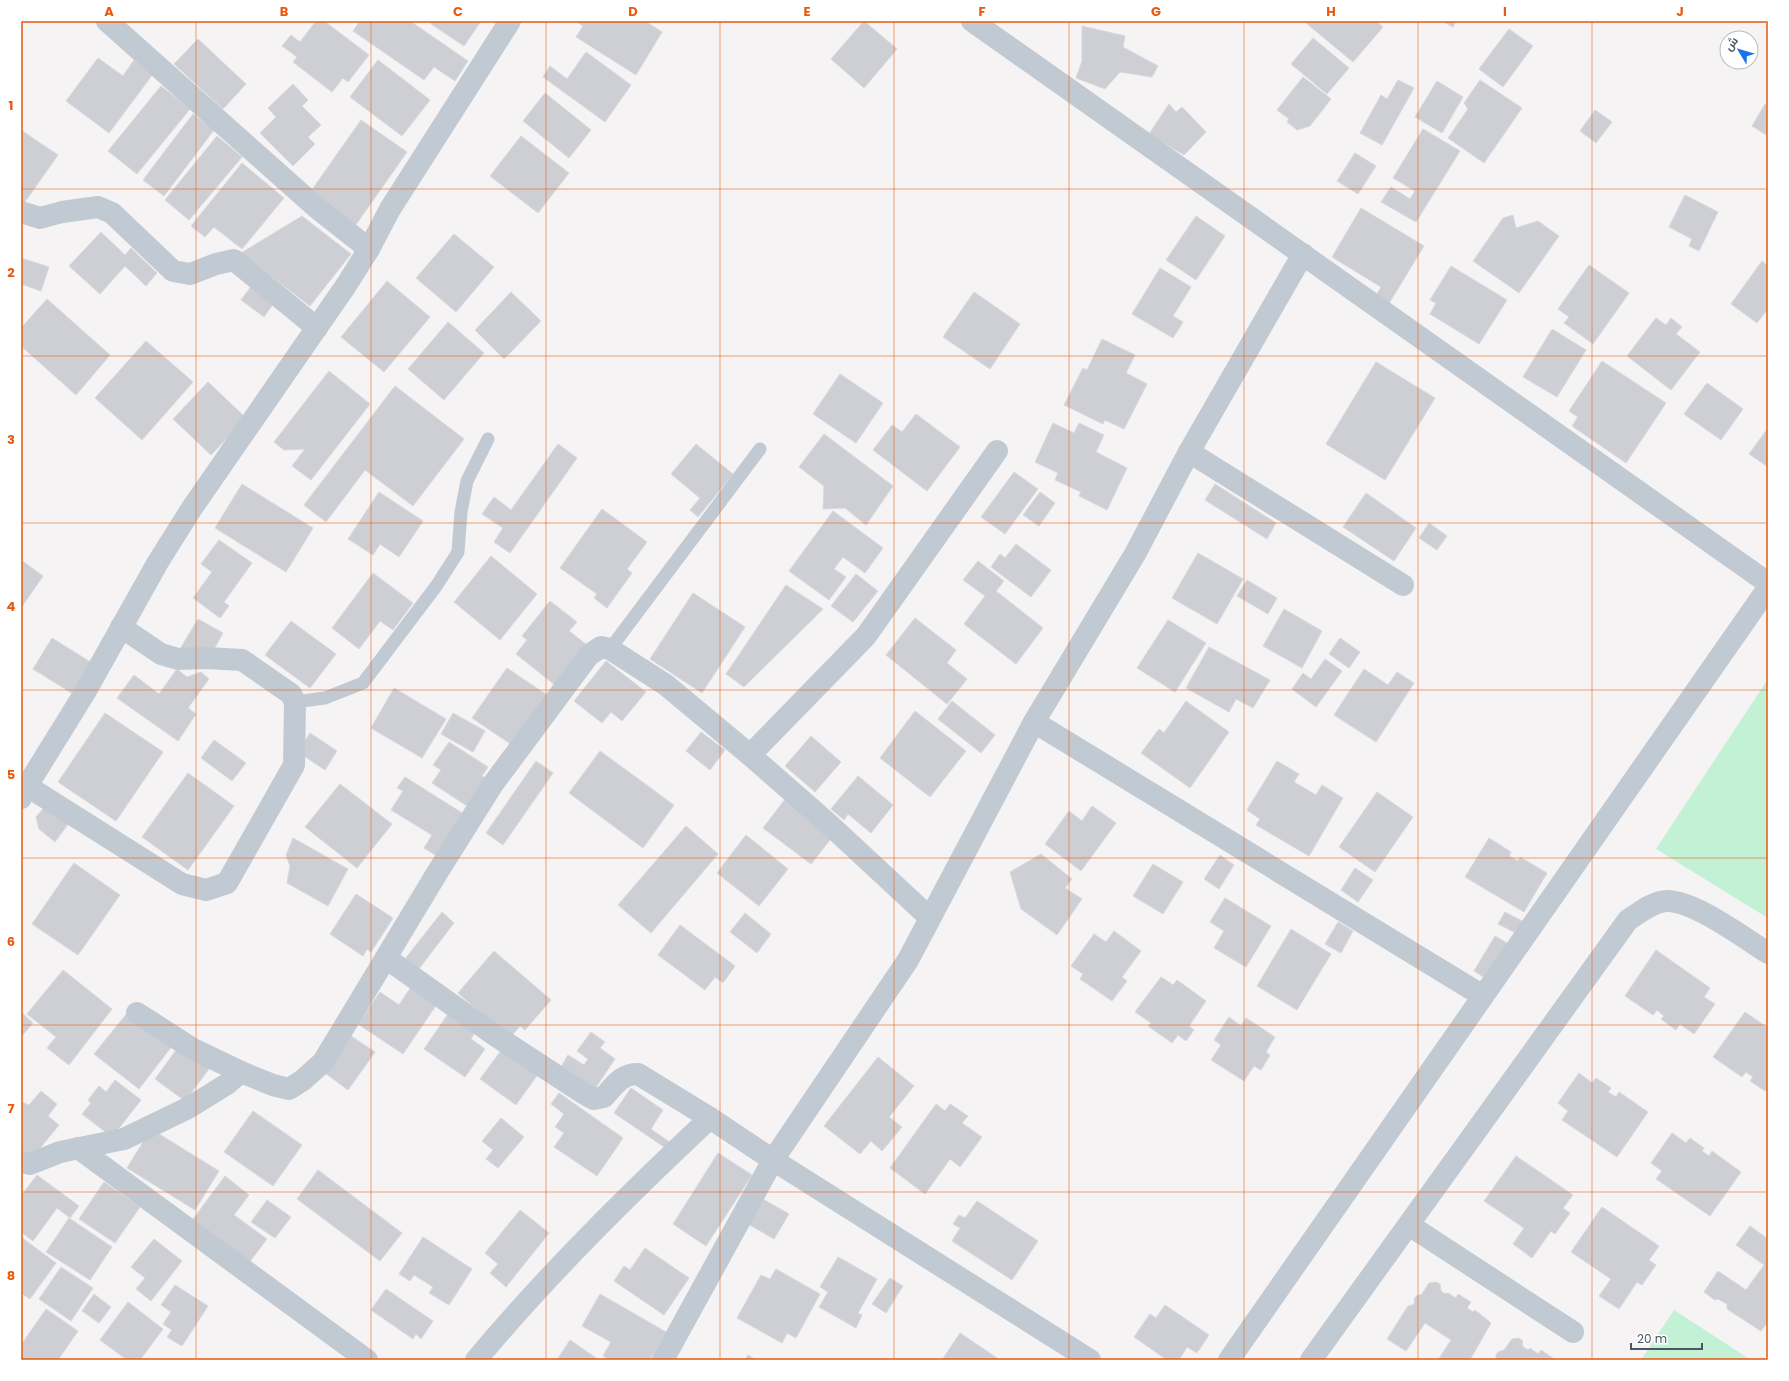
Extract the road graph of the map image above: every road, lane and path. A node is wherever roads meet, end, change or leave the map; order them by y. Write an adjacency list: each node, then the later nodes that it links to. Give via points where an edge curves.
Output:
1 (107, 21): 5 (street, via 317,208)
2 (510, 21): 5 (street, via 390,209)
3 (972, 21): 6 (street)
4 (21, 212): 7 (street, via 40,218 98,207 112,213 173,271 190,274 234,260)
5 (369, 249): 7 (street)
6 (1303, 254): 11 (street); 12 (street)
7 (317, 328): 15 (street, via 192,508)
8 (488, 439): 17 (lane, via 467,480 458,552 437,585 363,683 325,698)
9 (760, 449): 16 (lane)
10 (997, 451): 19 (street, via 866,636)
11 (1189, 452): 13 (street); 18 (street, via 1135,554)
12 (1768, 583)
13 (1403, 584)
14 (1768, 588): 24 (street)
15 (120, 627): 17 (street, via 161,654 178,659 242,660 291,694); 20 (street, via 84,694)
16 (610, 649): 19 (street, via 666,685); 23 (street, via 601,647 589,655 493,784)
17 (295, 702): 20 (street, via 294,765 227,883 206,890 182,884)
18 (1034, 722): 21 (street); 24 (street)
19 (750, 755): 21 (street)
20 (23, 789)
21 (930, 918): 29 (street, via 908,960)
22 (1768, 953): 31 (street, via 1710,916 1685,905 1666,901 1628,920)
23 (386, 958): 26 (street, via 323,1062 303,1080 289,1089); 27 (street, via 496,1036 583,1093 594,1098 604,1097 629,1074 638,1074)
24 (1483, 996): 37 (street)
25 (137, 1013): 26 (street, via 193,1049)
26 (241, 1072): 28 (street, via 190,1107 124,1139)
27 (710, 1118): 29 (street); 34 (street, via 524,1303)
28 (78, 1148): 30 (street, via 30,1164); 33 (street)
29 (773, 1160): 35 (street); 36 (street)
30 (21, 1162)
31 (1409, 1224): 32 (street); 38 (street)
32 (1573, 1332)
33 (367, 1360)
34 (476, 1360)
35 (663, 1360)
36 (1090, 1360)
37 (1229, 1360)
38 (1311, 1360)

